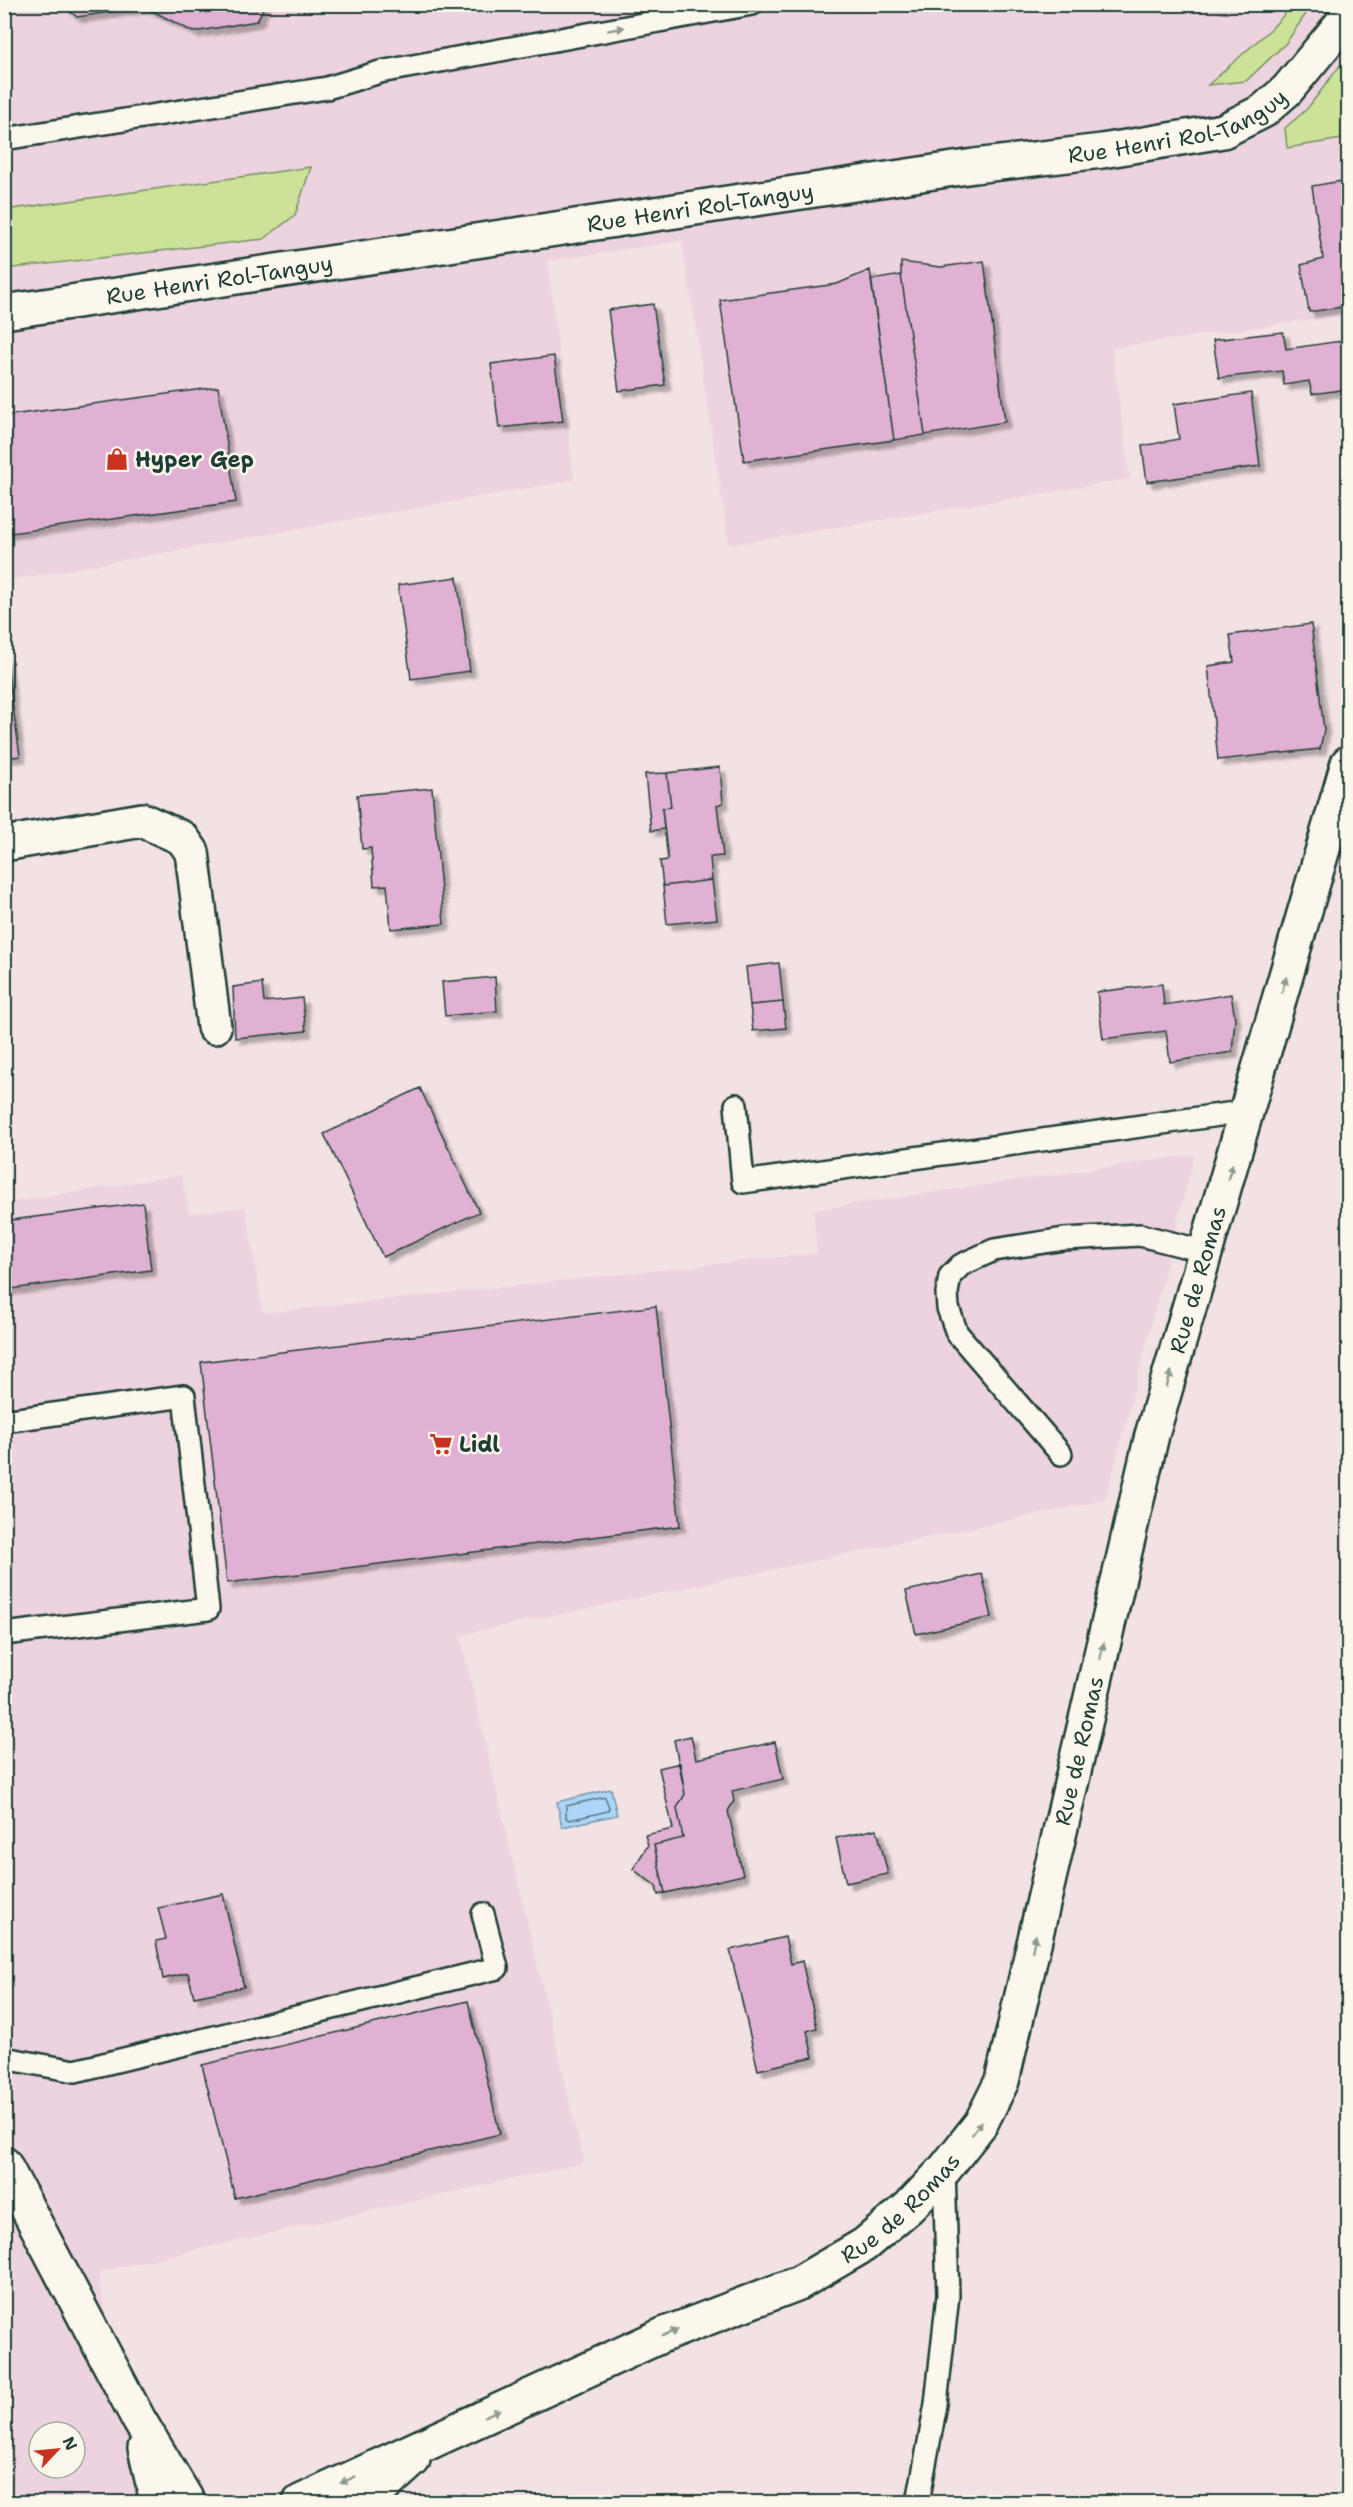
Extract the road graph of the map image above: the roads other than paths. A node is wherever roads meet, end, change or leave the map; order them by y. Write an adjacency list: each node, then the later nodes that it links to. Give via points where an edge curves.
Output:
1 (752, 4): 3 (lane, one-way to 1, via 327,87 380,72)
2 (1348, 16): 4 (street, Rue Henri Rol-Tanguy, via 1287,90 1263,111 1223,132)
3 (4, 139)
4 (4, 312)
5 (1348, 763): 9 (street, Rue de Romas, one-way to 5)
6 (4, 844): 7 (street, via 142,820 182,838 192,852)
7 (214, 1027)
8 (736, 1105): 9 (lane, via 743,1182)
9 (1248, 1111): 10 (street, Rue de Romas, one-way to 9)
10 (1207, 1252): 12 (lane, via 1140,1235 1064,1239 994,1250 961,1266 950,1276 948,1308 957,1333); 17 (street, Rue de Romas, one-way to 10, via 981,2123 1002,2081 1152,1435)
11 (4, 1421): 13 (lane, via 184,1396 208,1609)
12 (1061, 1454)
13 (4, 1634)
14 (483, 1914): 15 (lane, via 497,1968 75,2071)
15 (4, 2058)
16 (4, 2164): 18 (street)
17 (944, 2170): 19 (street, Rue de Romas, one-way to 17, via 663,2335 800,2283 864,2245 909,2207); 24 (lane, via 948,2295 936,2404)
18 (139, 2420): 20 (street); 21 (street)
19 (439, 2437): 22 (street, Rue de Romas, one-way to 22); 23 (street)
20 (157, 2502)
21 (188, 2502)
22 (300, 2502)
23 (367, 2502)
24 (918, 2502)

